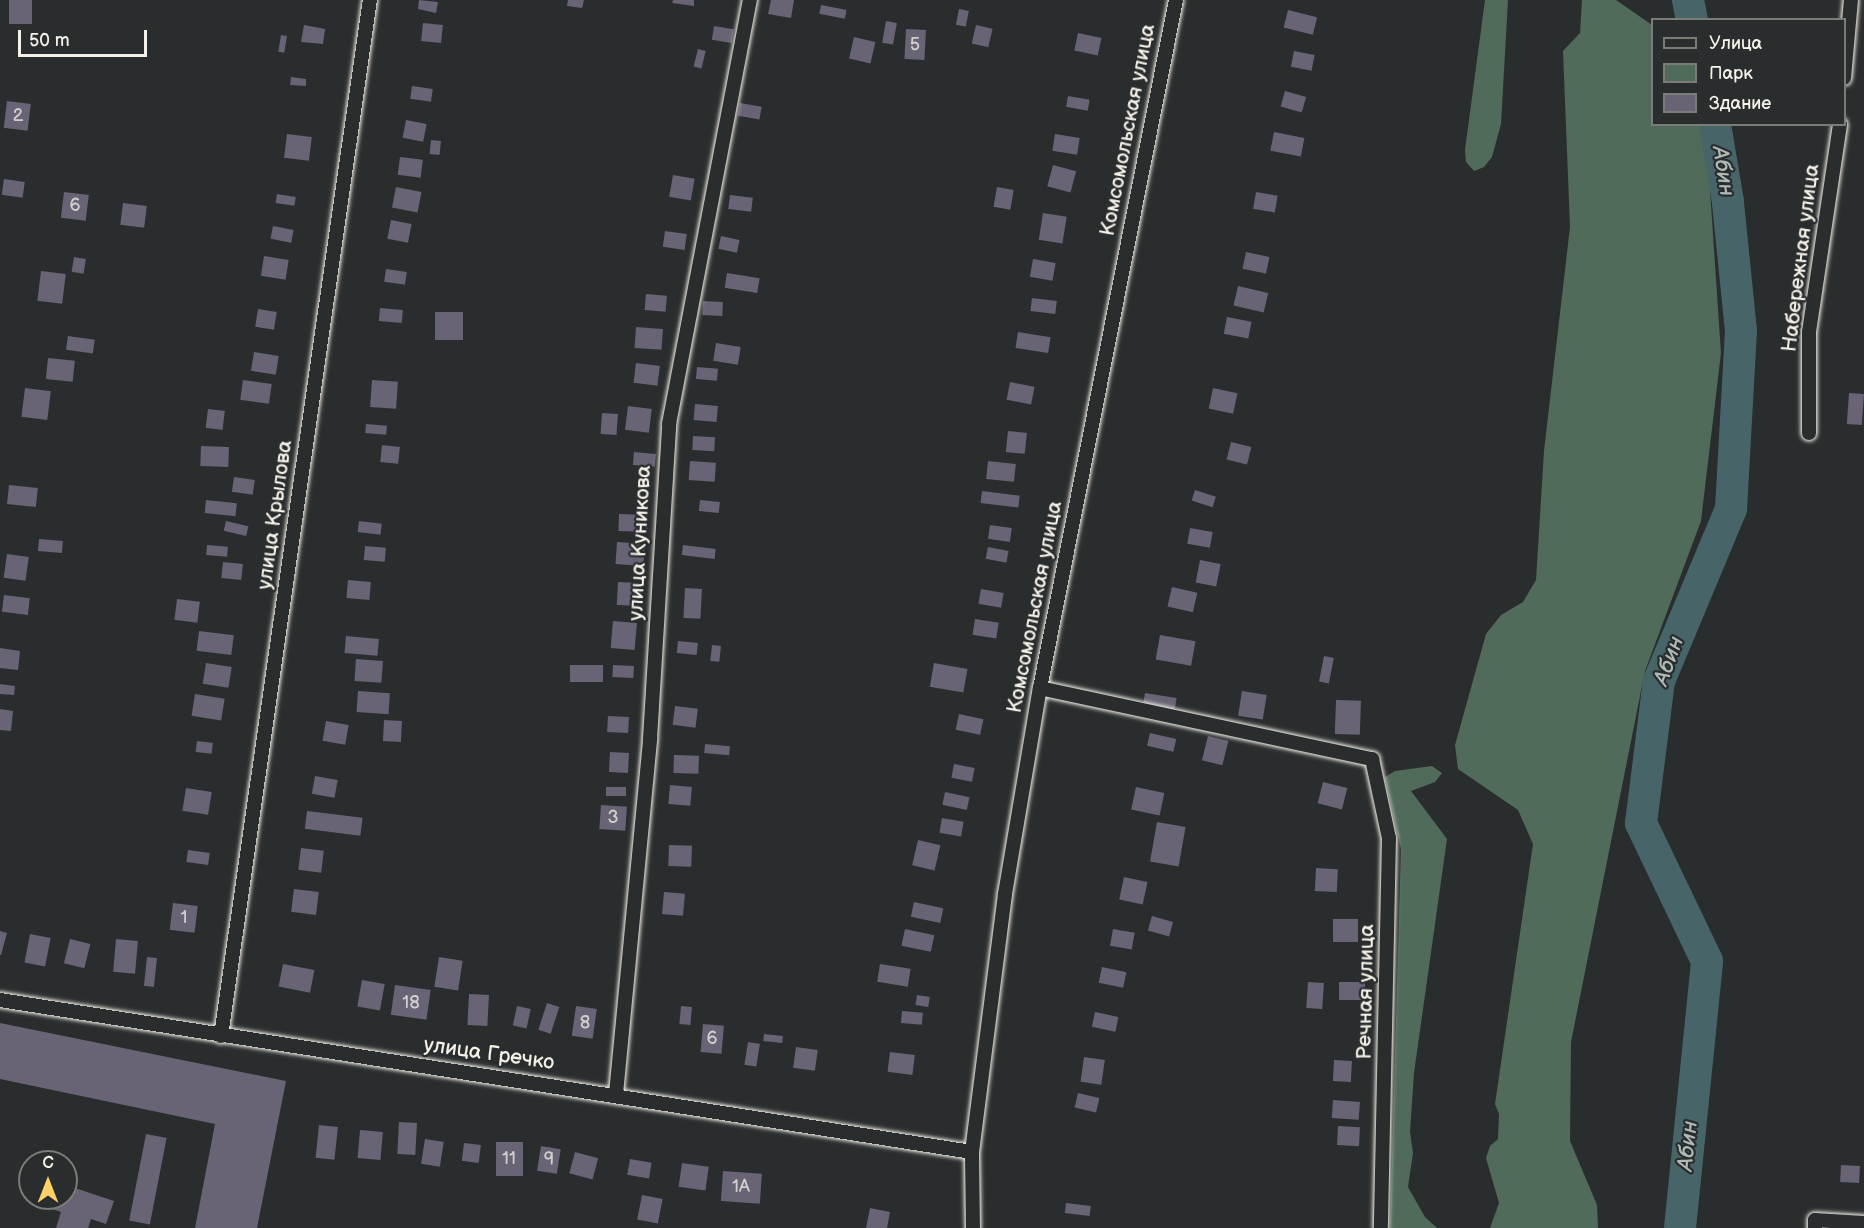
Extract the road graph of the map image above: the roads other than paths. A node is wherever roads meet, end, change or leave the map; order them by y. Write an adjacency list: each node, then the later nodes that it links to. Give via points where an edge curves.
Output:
1 (370, 0): 10 (street, улица Крылова)
2 (750, 0): 11 (street, улица Куникова, via 669,424 650,739)
3 (1176, 0): 8 (street, Комсомольская улица)
4 (1851, 0): 5 (street)
5 (1846, 65)
6 (1840, 126): 7 (street, Набережная улица, via 1809,332)
7 (1809, 433)
8 (1040, 688): 12 (street, Комсомольская улица, via 1005,894); 16 (street, Речная улица, via 1372,759 1389,838)
9 (0, 1000): 10 (street, улица Гречко)
10 (221, 1036): 11 (street, улица Гречко)
11 (616, 1094): 12 (street, улица Гречко)
12 (972, 1152): 15 (street, Комсомольская улица)
13 (1864, 1223): 14 (street)
14 (1815, 1224)
15 (973, 1228)
16 (1381, 1228)

